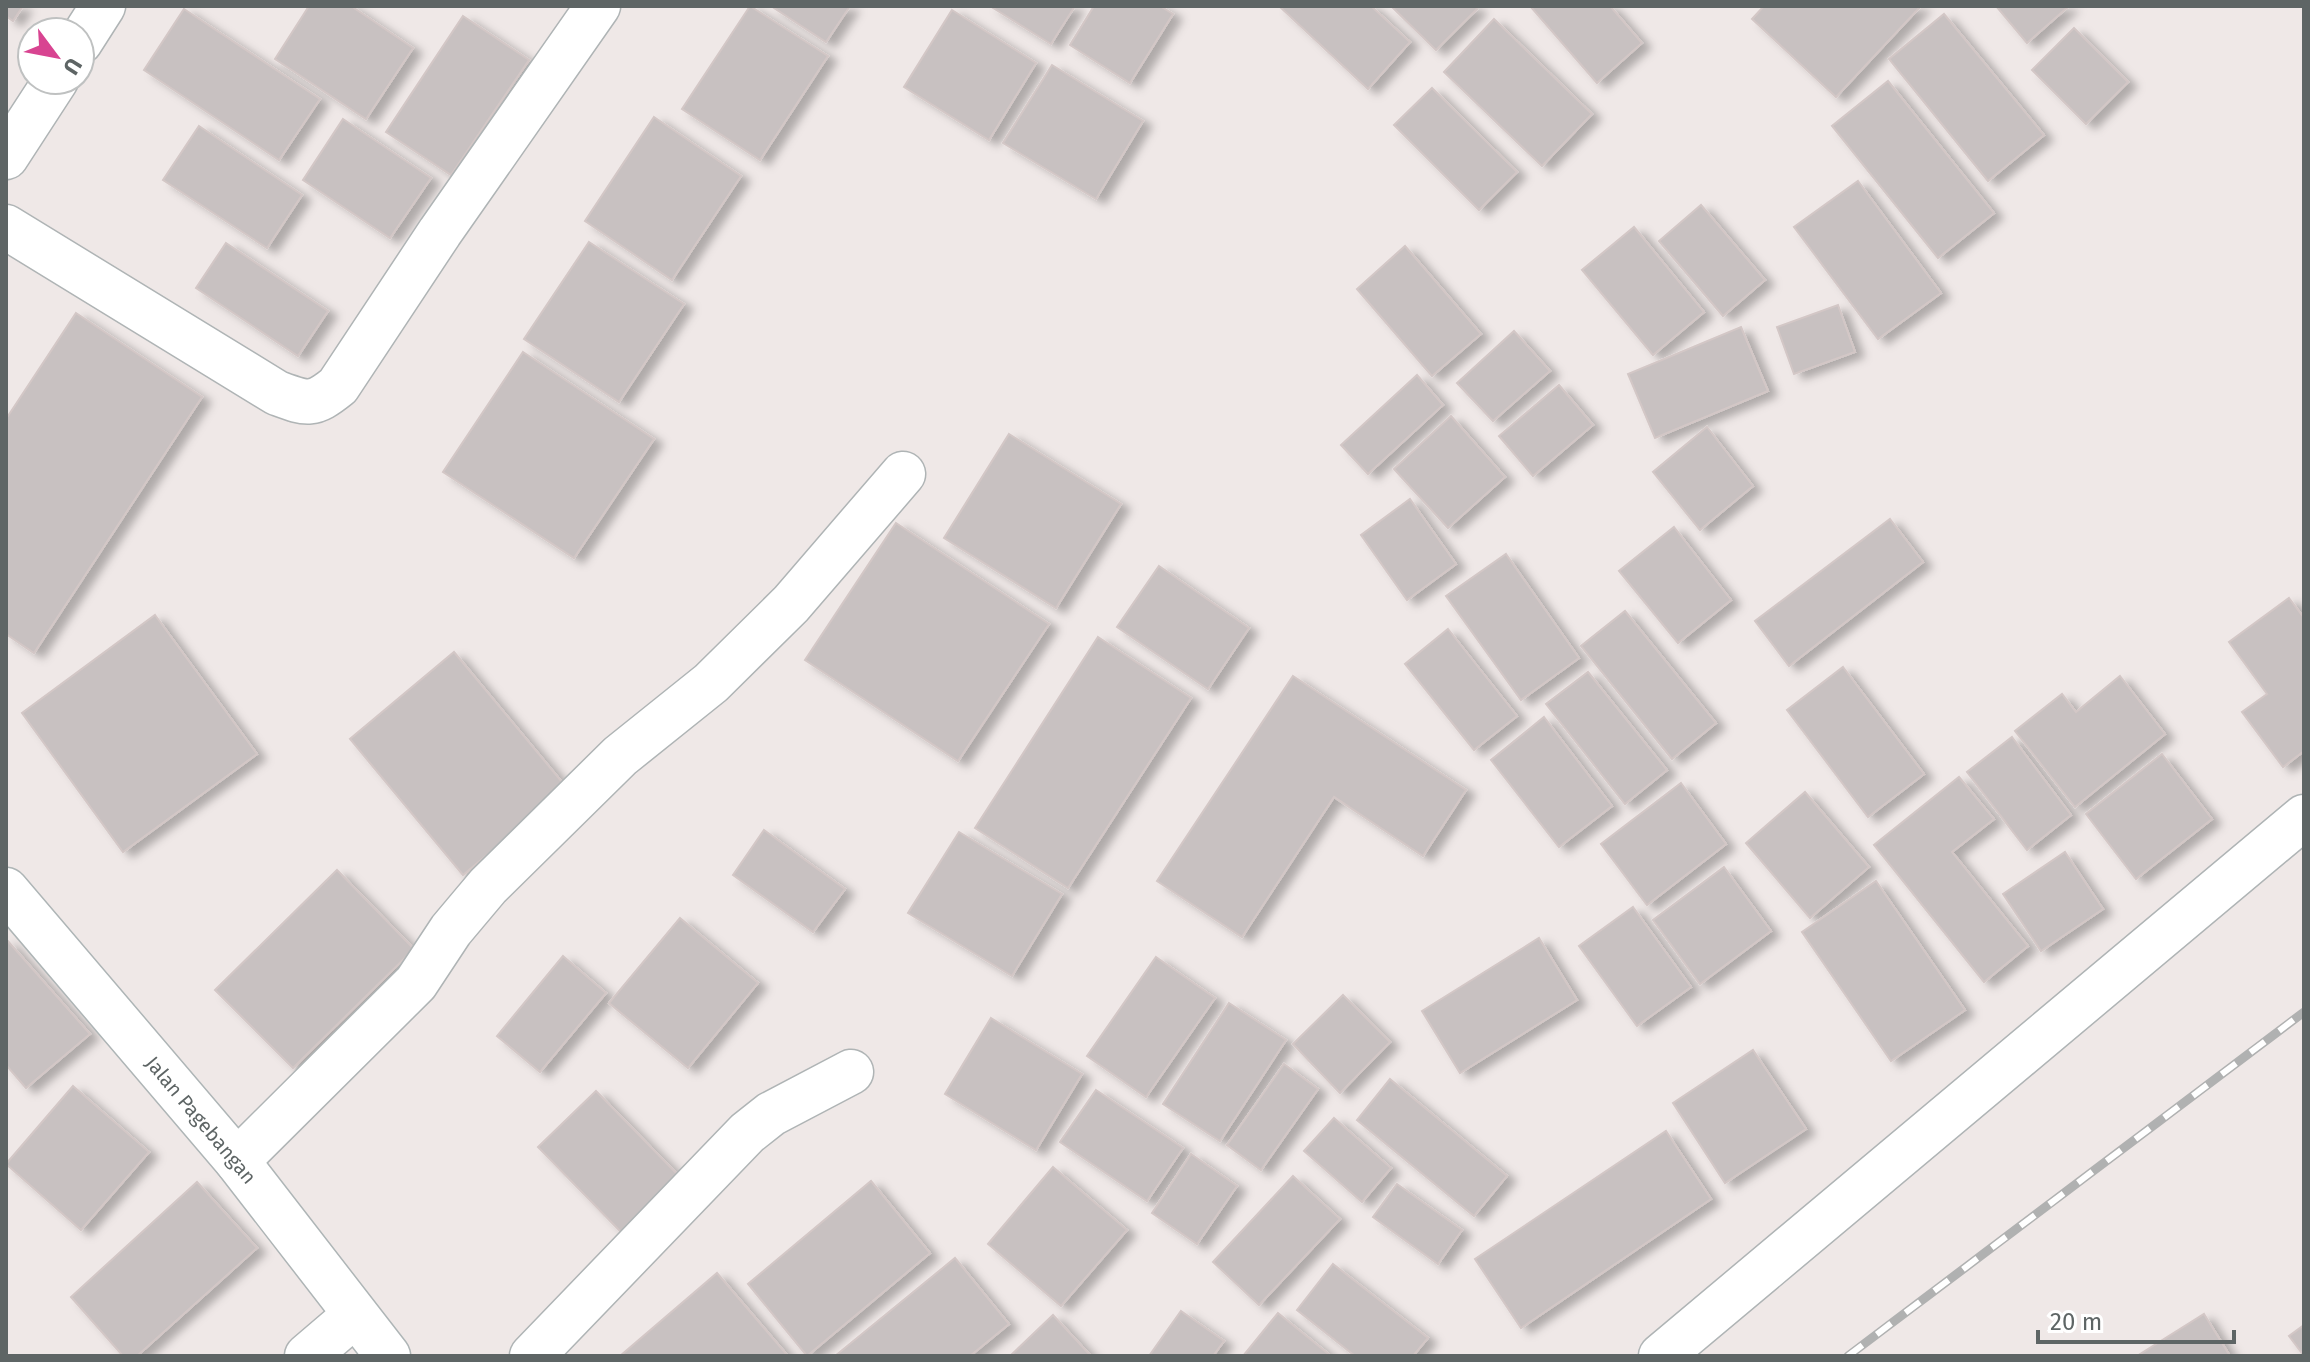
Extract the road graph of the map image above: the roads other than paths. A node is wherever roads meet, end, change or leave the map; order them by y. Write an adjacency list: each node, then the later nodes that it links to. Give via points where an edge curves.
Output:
1 (598, 6): 4 (street, via 338,386 321,400 302,402 277,393)
2 (46, 96): 3 (street)
3 (6, 157)
4 (6, 227)
5 (903, 474): 9 (street, via 781,614 711,683 620,756 488,886 416,983)
6 (2304, 817): 14 (street)
7 (6, 890): 9 (street, Jalan Pagebangan)
8 (851, 1072): 13 (street, via 771,1114 747,1133)
9 (237, 1161): 10 (street, Jalan Pagebangan)
10 (355, 1315): 11 (street); 12 (street, Jalan Pagebangan)
11 (307, 1356)
12 (388, 1356)
13 (532, 1356)
14 (1661, 1356)

